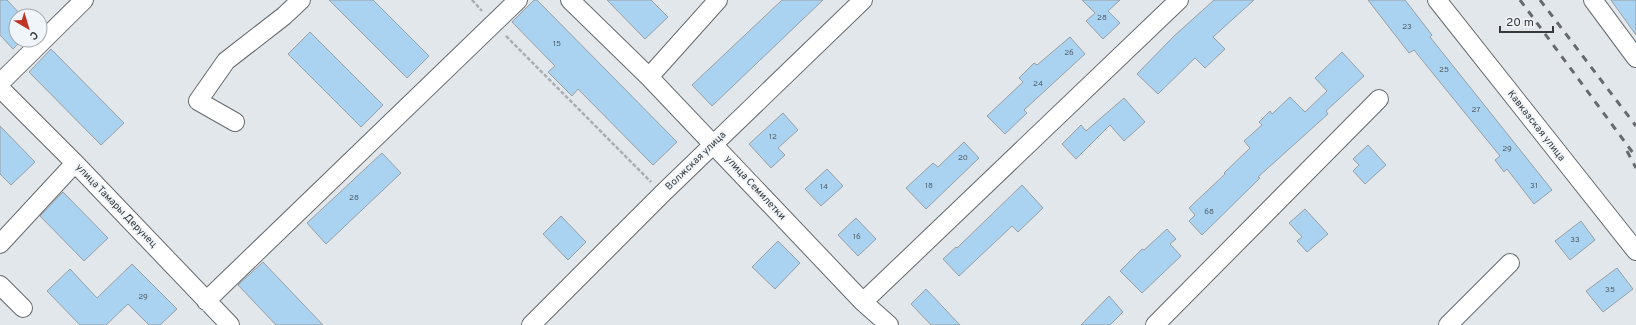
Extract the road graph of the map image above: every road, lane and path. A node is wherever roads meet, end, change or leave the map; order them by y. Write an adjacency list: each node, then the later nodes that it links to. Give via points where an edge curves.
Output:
1 (84, 0): 14 (street)
2 (301, 0): 17 (street, via 226,61 198,101)
3 (472, 0): 11 (path)
4 (518, 0): 11 (street)
5 (570, 0): 13 (street, улица Семилетки)
6 (718, 0): 13 (street)
7 (863, 0): 18 (street, Волжская улица)
8 (1179, 0): 26 (street)
9 (1437, 0): 22 (street, Кавказская улица)
10 (1593, 0): 12 (street)
11 (494, 23): 20 (path); 25 (street)
12 (1636, 58)
13 (649, 77): 18 (street, улица Семилетки)
14 (0, 83)
15 (0, 88): 19 (street, улица Тамары Дерунец)
16 (1379, 99): 31 (street)
17 (235, 122)
18 (713, 144): 20 (street, Волжская улица); 26 (street, улица Семилетки)
19 (75, 163): 21 (street); 25 (street, улица Тамары Дерунец)
20 (663, 193): 29 (street, Волжская улица)
21 (0, 244)
22 (1636, 252)
23 (1510, 264): 32 (street)
24 (0, 284): 27 (street)
25 (206, 300): 28 (street, улица Тамары Дерунец)
26 (863, 302): 30 (street, улица Семилетки)
27 (22, 308)
28 (230, 325)
29 (531, 325)
30 (889, 325)
31 (1155, 325)
32 (1448, 325)

